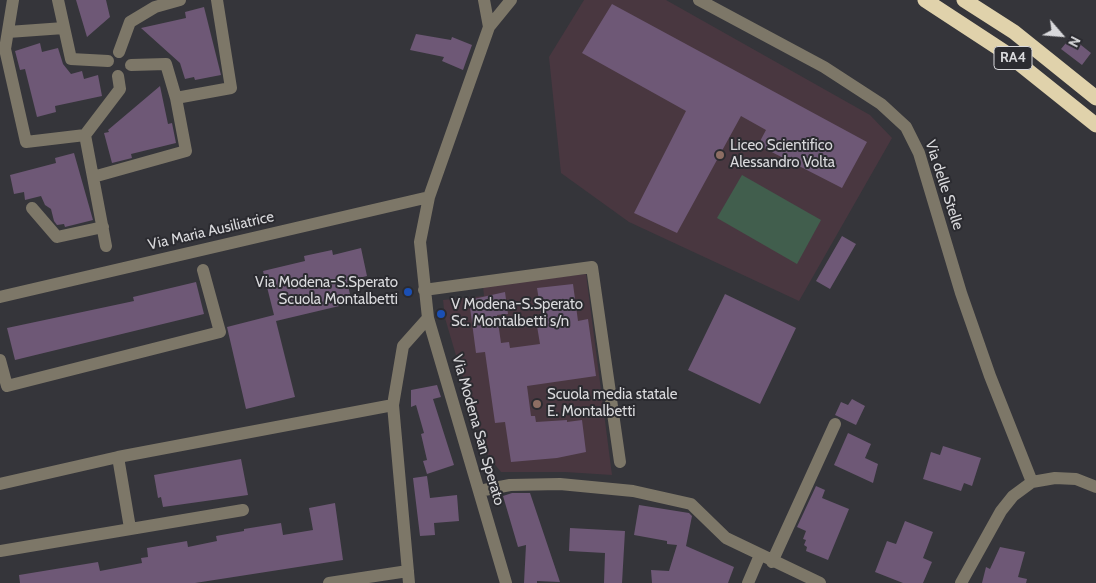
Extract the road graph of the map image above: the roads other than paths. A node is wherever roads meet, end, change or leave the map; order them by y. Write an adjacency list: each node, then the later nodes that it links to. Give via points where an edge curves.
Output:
1 (14, 0): 13 (street)
2 (58, 0): 12 (street)
3 (180, 0): 10 (street)
4 (216, 0): 18 (street, via 231,88)
5 (484, 0): 11 (street)
6 (511, 0): 11 (street)
7 (700, 0): 36 (street, Via delle Stelle, via 824,67 881,104 906,127 920,153 961,293)
8 (925, 0): 20 (highway, RA4, via 1006,52)
9 (964, 0): 19 (highway, RA4, via 1014,32)
10 (154, 3): 14 (street, via 130,22)
11 (489, 27): 23 (street, Via Modena San Sperato)
12 (64, 28): 13 (street); 15 (street, via 71,59)
13 (8, 32): 21 (street, via 5,49 26,142)
14 (119, 52): 15 (street, via 112,54); 16 (street, via 126,55)
15 (108, 61): 17 (street, via 108,69)
16 (131, 65): 17 (street, via 127,72); 18 (street, via 166,64)
17 (118, 76): 21 (street, via 120,89)
18 (176, 98): 22 (street, via 186,151)
19 (1096, 98)
20 (1096, 125)
21 (86, 135): 22 (street)
22 (93, 177): 25 (street)
23 (429, 197): 28 (street, Via Modena San Sperato, via 420,242); 29 (street, Via Maria Ausiliatrice)
24 (32, 208): 25 (street, via 57,237)
25 (103, 227): 26 (street)
26 (106, 246)
27 (203, 270): 31 (street, via 220,332 7,386)
28 (424, 290): 30 (street, Via Modena San Sperato); 35 (street, via 592,267)
29 (0, 297)
30 (428, 318): 32 (street, via 403,346); 39 (street, Via Modena San Sperato)
31 (0, 360)
32 (393, 404): 34 (street); 45 (street)
33 (835, 424): 44 (street)
34 (118, 457): 37 (street); 41 (street)
35 (620, 462)
36 (1032, 482): 38 (street, via 1076,478); 50 (street, via 1013,496 1001,511)
37 (0, 484)
38 (1096, 487)
39 (479, 491): 43 (street, via 510,485 560,484 633,491 691,504 726,538); 47 (street, Via Modena San Sperato)
40 (243, 510): 41 (street)
41 (130, 528): 42 (street)
42 (0, 551)
43 (760, 555): 44 (street); 48 (street)
44 (772, 562): 49 (street)
45 (408, 577): 46 (street)
46 (329, 583)
47 (506, 583)
48 (748, 583)
49 (820, 583)
50 (960, 583)

